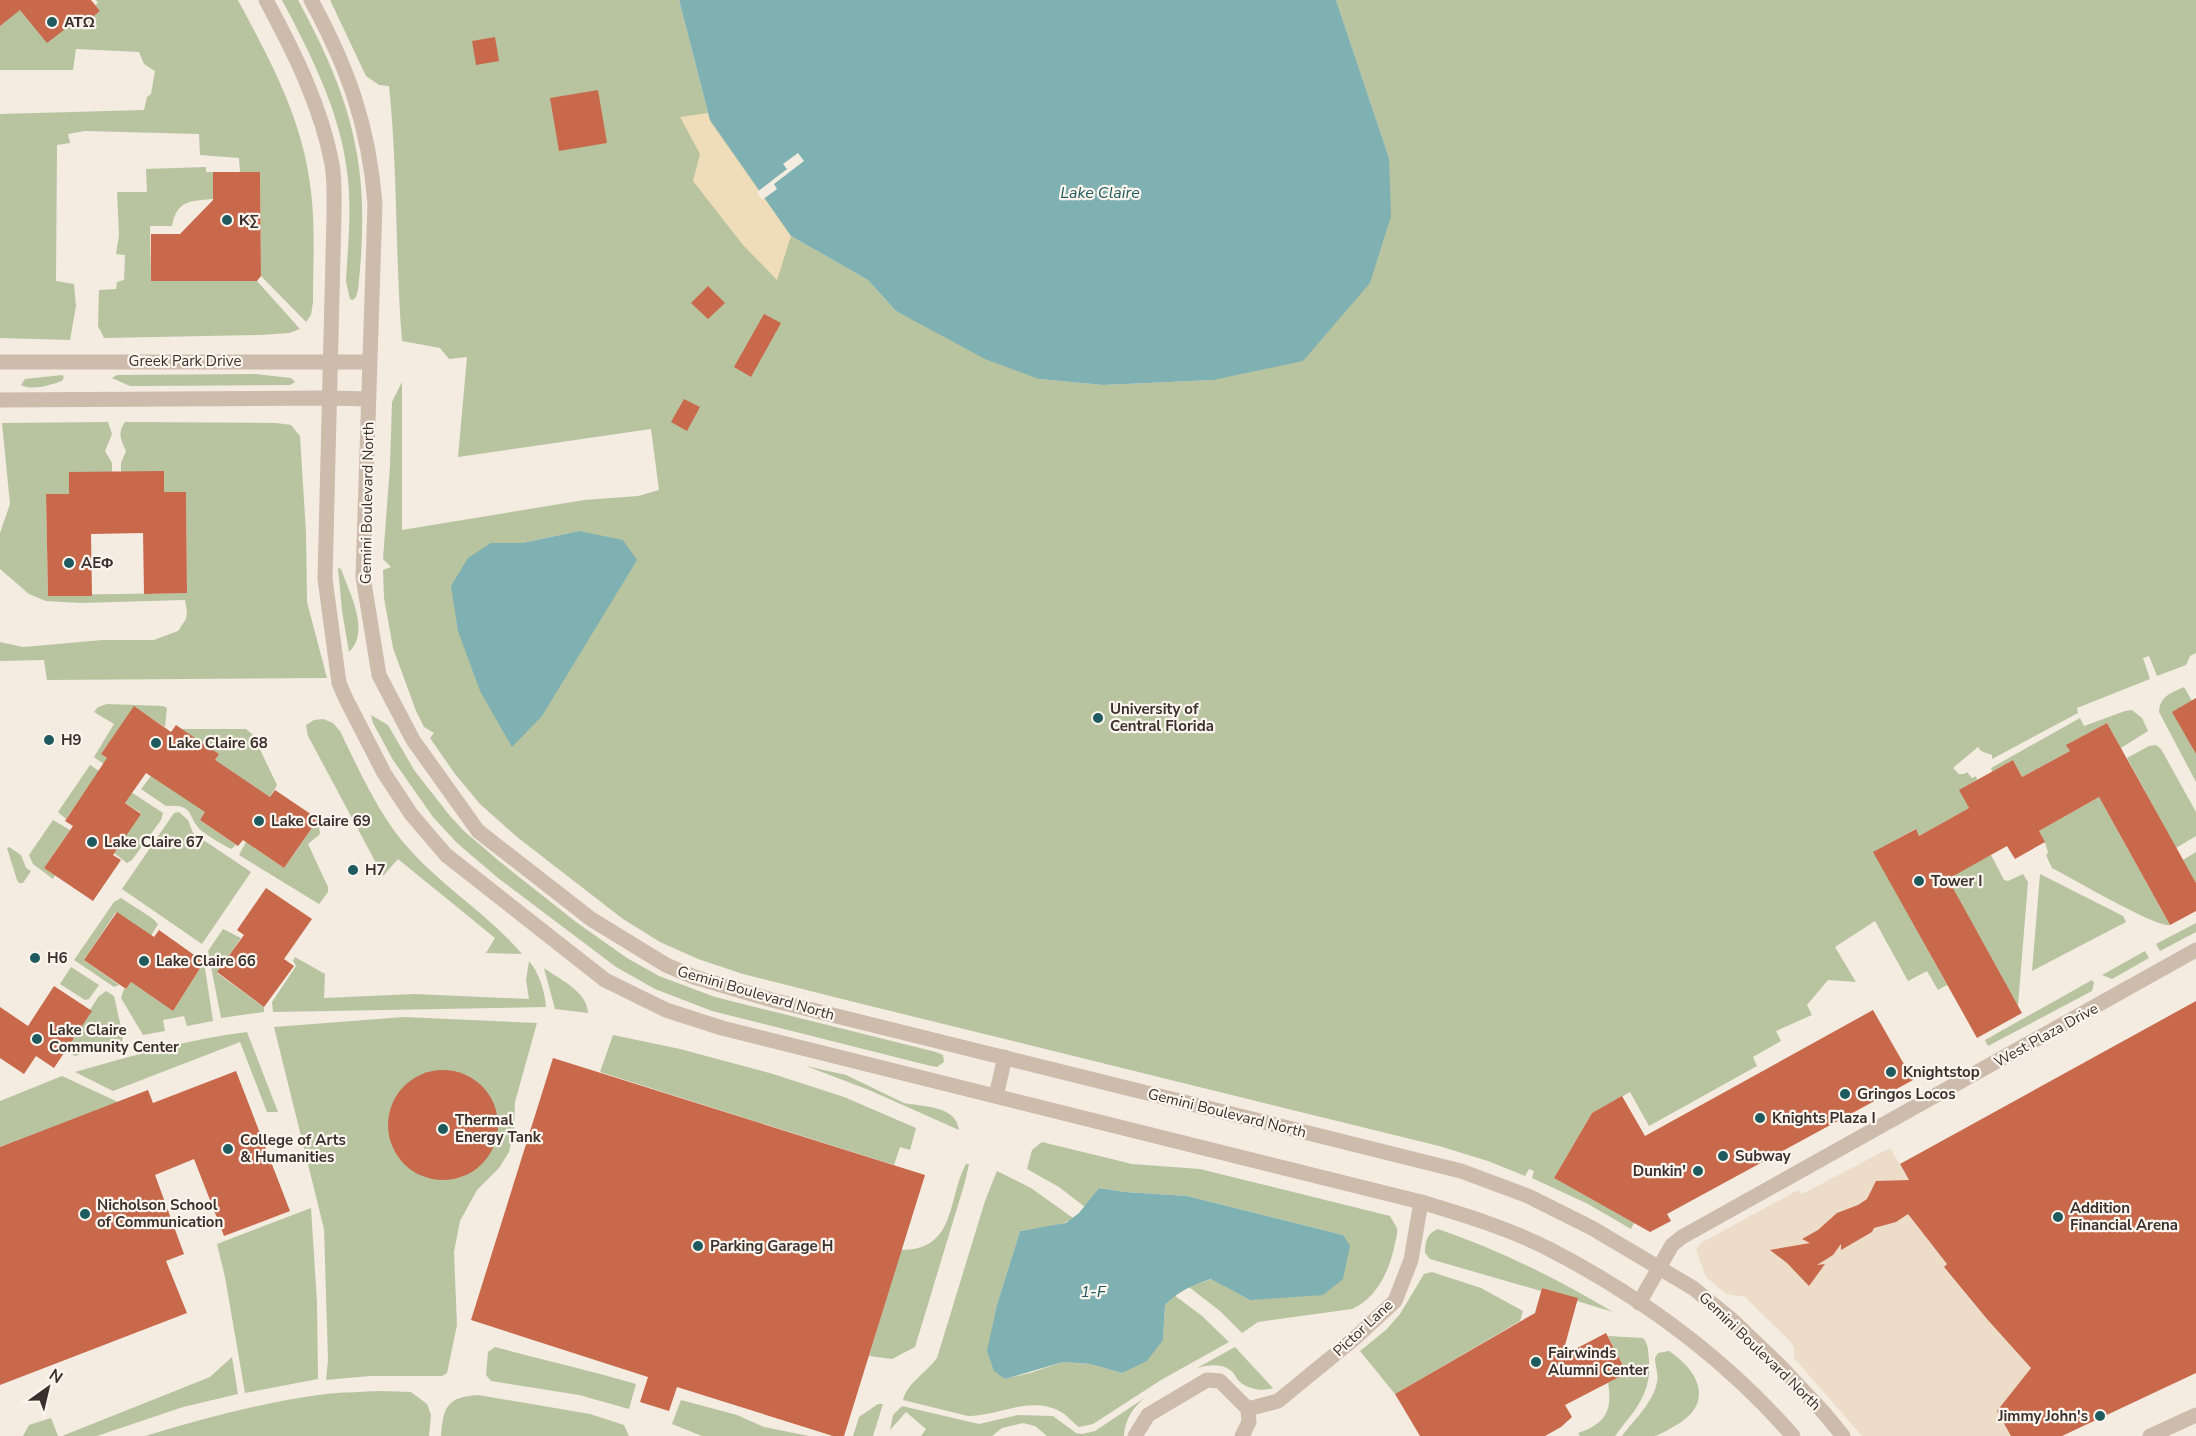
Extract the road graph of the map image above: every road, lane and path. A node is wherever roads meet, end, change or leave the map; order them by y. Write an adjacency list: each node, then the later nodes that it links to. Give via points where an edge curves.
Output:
1 (266, 0): 4 (street, via 302,72 322,124 332,167)
2 (311, 0): 5 (street, Gemini Boulevard North, via 344,65 372,166 375,204)
3 (0, 362): 4 (street, Greek Park Drive)
4 (331, 362): 5 (street, Greek Park Drive); 6 (street)
5 (369, 362): 7 (street, Gemini Boulevard North)
6 (330, 398): 7 (street); 8 (street); 11 (street, via 325,579 339,683 384,772 411,814 446,855 605,980 666,1010 722,1028)
7 (368, 399): 10 (street, Gemini Boulevard North, via 363,577 379,675 413,740 478,831 591,919 679,972 772,1000)
8 (0, 400)
9 (2196, 950): 13 (street, West Plaza Drive, via 1682,1237 1672,1245)
10 (1005, 1057): 11 (street); 13 (street, Gemini Boulevard North, via 1461,1171 1528,1196)
11 (996, 1096): 12 (street)
12 (1421, 1202): 14 (street, via 1474,1218 1547,1248); 15 (street, Pictor Lane, via 1411,1260 1395,1301 1278,1401)
13 (1659, 1267): 14 (street, West Plaza Drive); 20 (street, Gemini Boulevard North, via 1731,1319)
14 (1639, 1303): 19 (street, via 1706,1350)
15 (1248, 1409): 17 (street, via 1220,1381 1207,1380 1148,1415); 18 (street, via 1250,1422)
16 (2196, 1415): 21 (street)
17 (1135, 1436)
18 (1242, 1436)
19 (1793, 1436)
20 (1843, 1436)
21 (2150, 1436)

